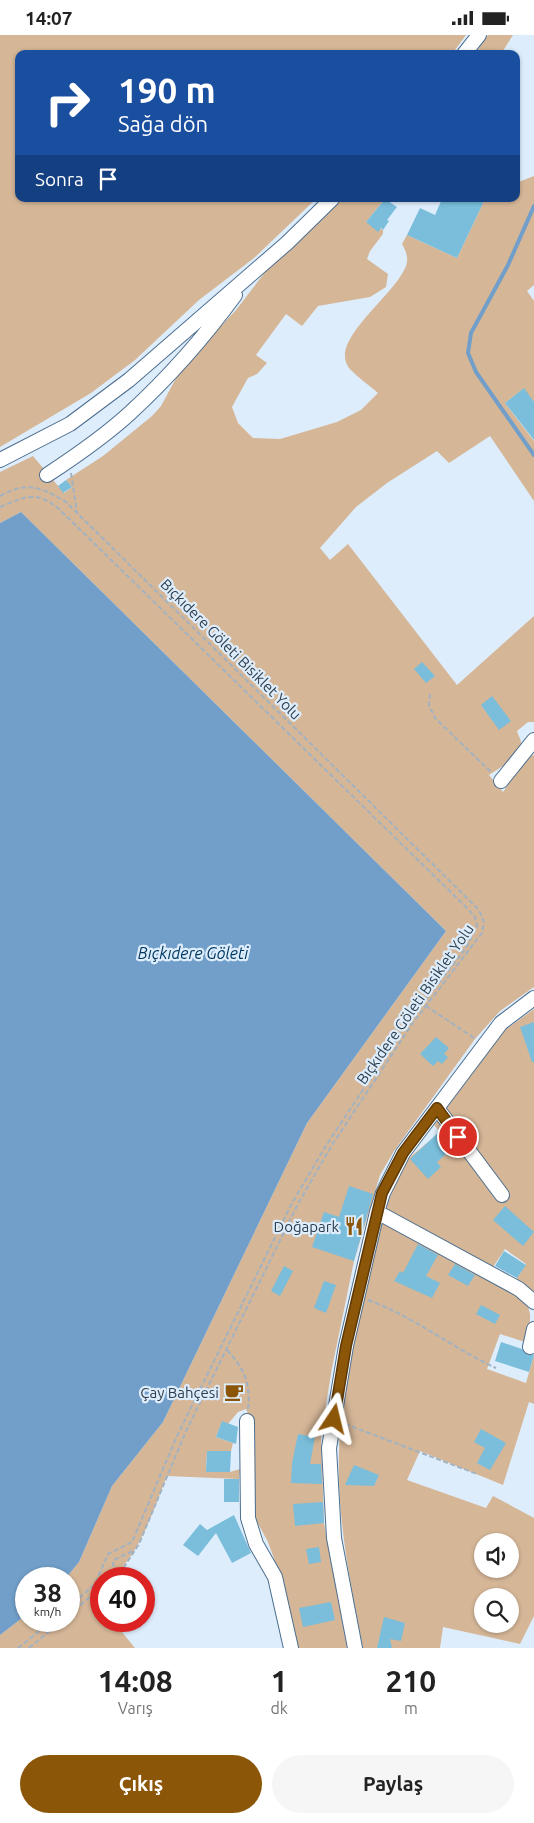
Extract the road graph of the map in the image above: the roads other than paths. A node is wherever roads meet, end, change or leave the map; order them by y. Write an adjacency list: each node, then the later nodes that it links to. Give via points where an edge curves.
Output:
1 (479, 35): 2 (street)
2 (467, 50)
3 (329, 202): 4 (street)
4 (250, 274): 5 (street, via 130,380 70,424); 6 (street, via 213,322 130,413)
5 (0, 461)
6 (47, 475)
7 (534, 740): 8 (street)
8 (501, 781)
9 (534, 998): 10 (street, via 501,1023)
10 (437, 1108): 11 (street); 12 (street, via 396,1165)
11 (502, 1195)
12 (377, 1212): 13 (street, via 519,1289); 18 (street, via 357,1296 329,1448 334,1538)
13 (534, 1302)
14 (534, 1329): 15 (street)
15 (530, 1347)
16 (247, 1421): 17 (street, via 248,1518 256,1544 275,1577)
17 (291, 1648)
18 (355, 1648)

